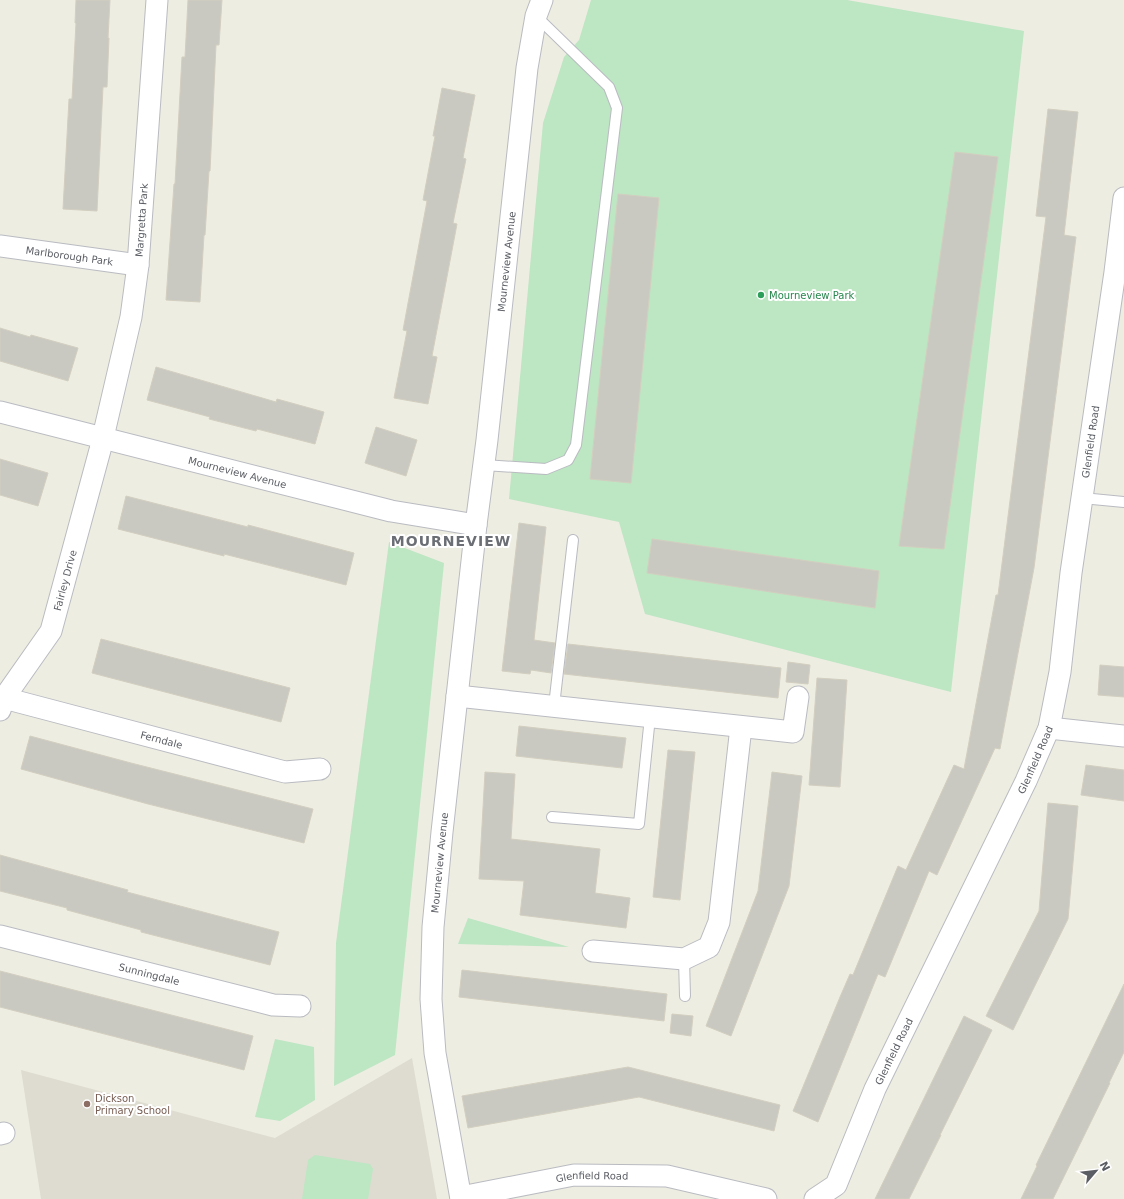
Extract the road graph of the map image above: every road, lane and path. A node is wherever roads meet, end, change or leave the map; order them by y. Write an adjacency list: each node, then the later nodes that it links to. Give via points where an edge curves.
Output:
1 (157, 0): 5 (street, Margretta Park)
2 (539, 8): 9 (street, Mourneview Avenue, via 527,68); 9 (lane, via 609,87 617,108 576,445 568,460 546,469)
3 (1124, 198): 6 (street, Glenfield Road)
4 (0, 246): 5 (street, Marlborough Park)
5 (138, 265): 8 (street, Margretta Park, via 131,317)
6 (1119, 271): 10 (street, Glenfield Road)
7 (0, 412): 8 (street, Mourneview Avenue)
8 (103, 438): 12 (street, Mourneview Avenue, via 391,511); 16 (street, Fairley Drive, via 51,631)
9 (484, 465): 12 (street, Mourneview Avenue)
10 (1082, 498): 11 (lane); 20 (street, Glenfield Road, via 1060,672)
11 (1124, 502)
12 (476, 525): 14 (street, Mourneview Avenue)
13 (573, 540): 17 (lane)
14 (457, 696): 17 (street); 29 (street, Mourneview Avenue, via 434,914 431,999 435,1054)
15 (798, 697): 19 (street, via 794,732)
16 (2, 704): 22 (street, Ferndale, via 284,772)
17 (554, 706): 18 (street)
18 (650, 717): 19 (street); 23 (lane, via 638,824)
19 (742, 727): 26 (street, via 719,922 709,947)
20 (1049, 728): 21 (street); 31 (street, Glenfield Road, via 1026,781 874,1089 836,1185)
21 (1124, 736)
22 (320, 768)
23 (552, 817)
24 (0, 936): 28 (street, Sunningdale, via 272,1005)
25 (593, 951): 26 (street)
26 (684, 959): 27 (lane)
27 (684, 996)
28 (300, 1006)
29 (461, 1198): 30 (street, Glenfield Road, via 574,1175 667,1176)
30 (754, 1198)
31 (815, 1199)

